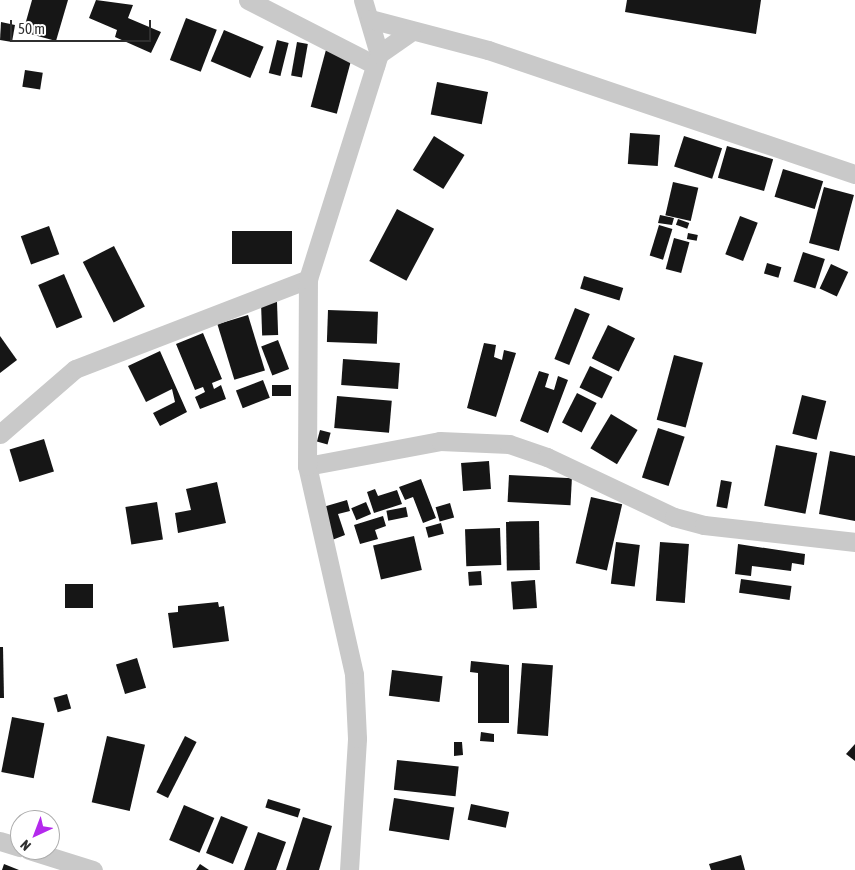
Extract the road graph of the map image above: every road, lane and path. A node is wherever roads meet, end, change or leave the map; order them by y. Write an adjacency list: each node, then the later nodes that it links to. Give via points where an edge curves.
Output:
1 (248, 0): 5 (street)
2 (363, 0): 3 (street)
3 (370, 19): 4 (street); 5 (street)
4 (411, 32): 5 (street); 6 (street, via 488,50)
5 (377, 60): 7 (street)
6 (855, 174)
7 (308, 280): 8 (street, via 75,369); 9 (street)
8 (0, 434)
9 (306, 466): 10 (street, via 440,441 509,444 547,456 674,517 704,526); 13 (street, via 354,674 357,738)
10 (855, 542)
11 (60, 860): 12 (street)
12 (93, 870)
13 (349, 870)

